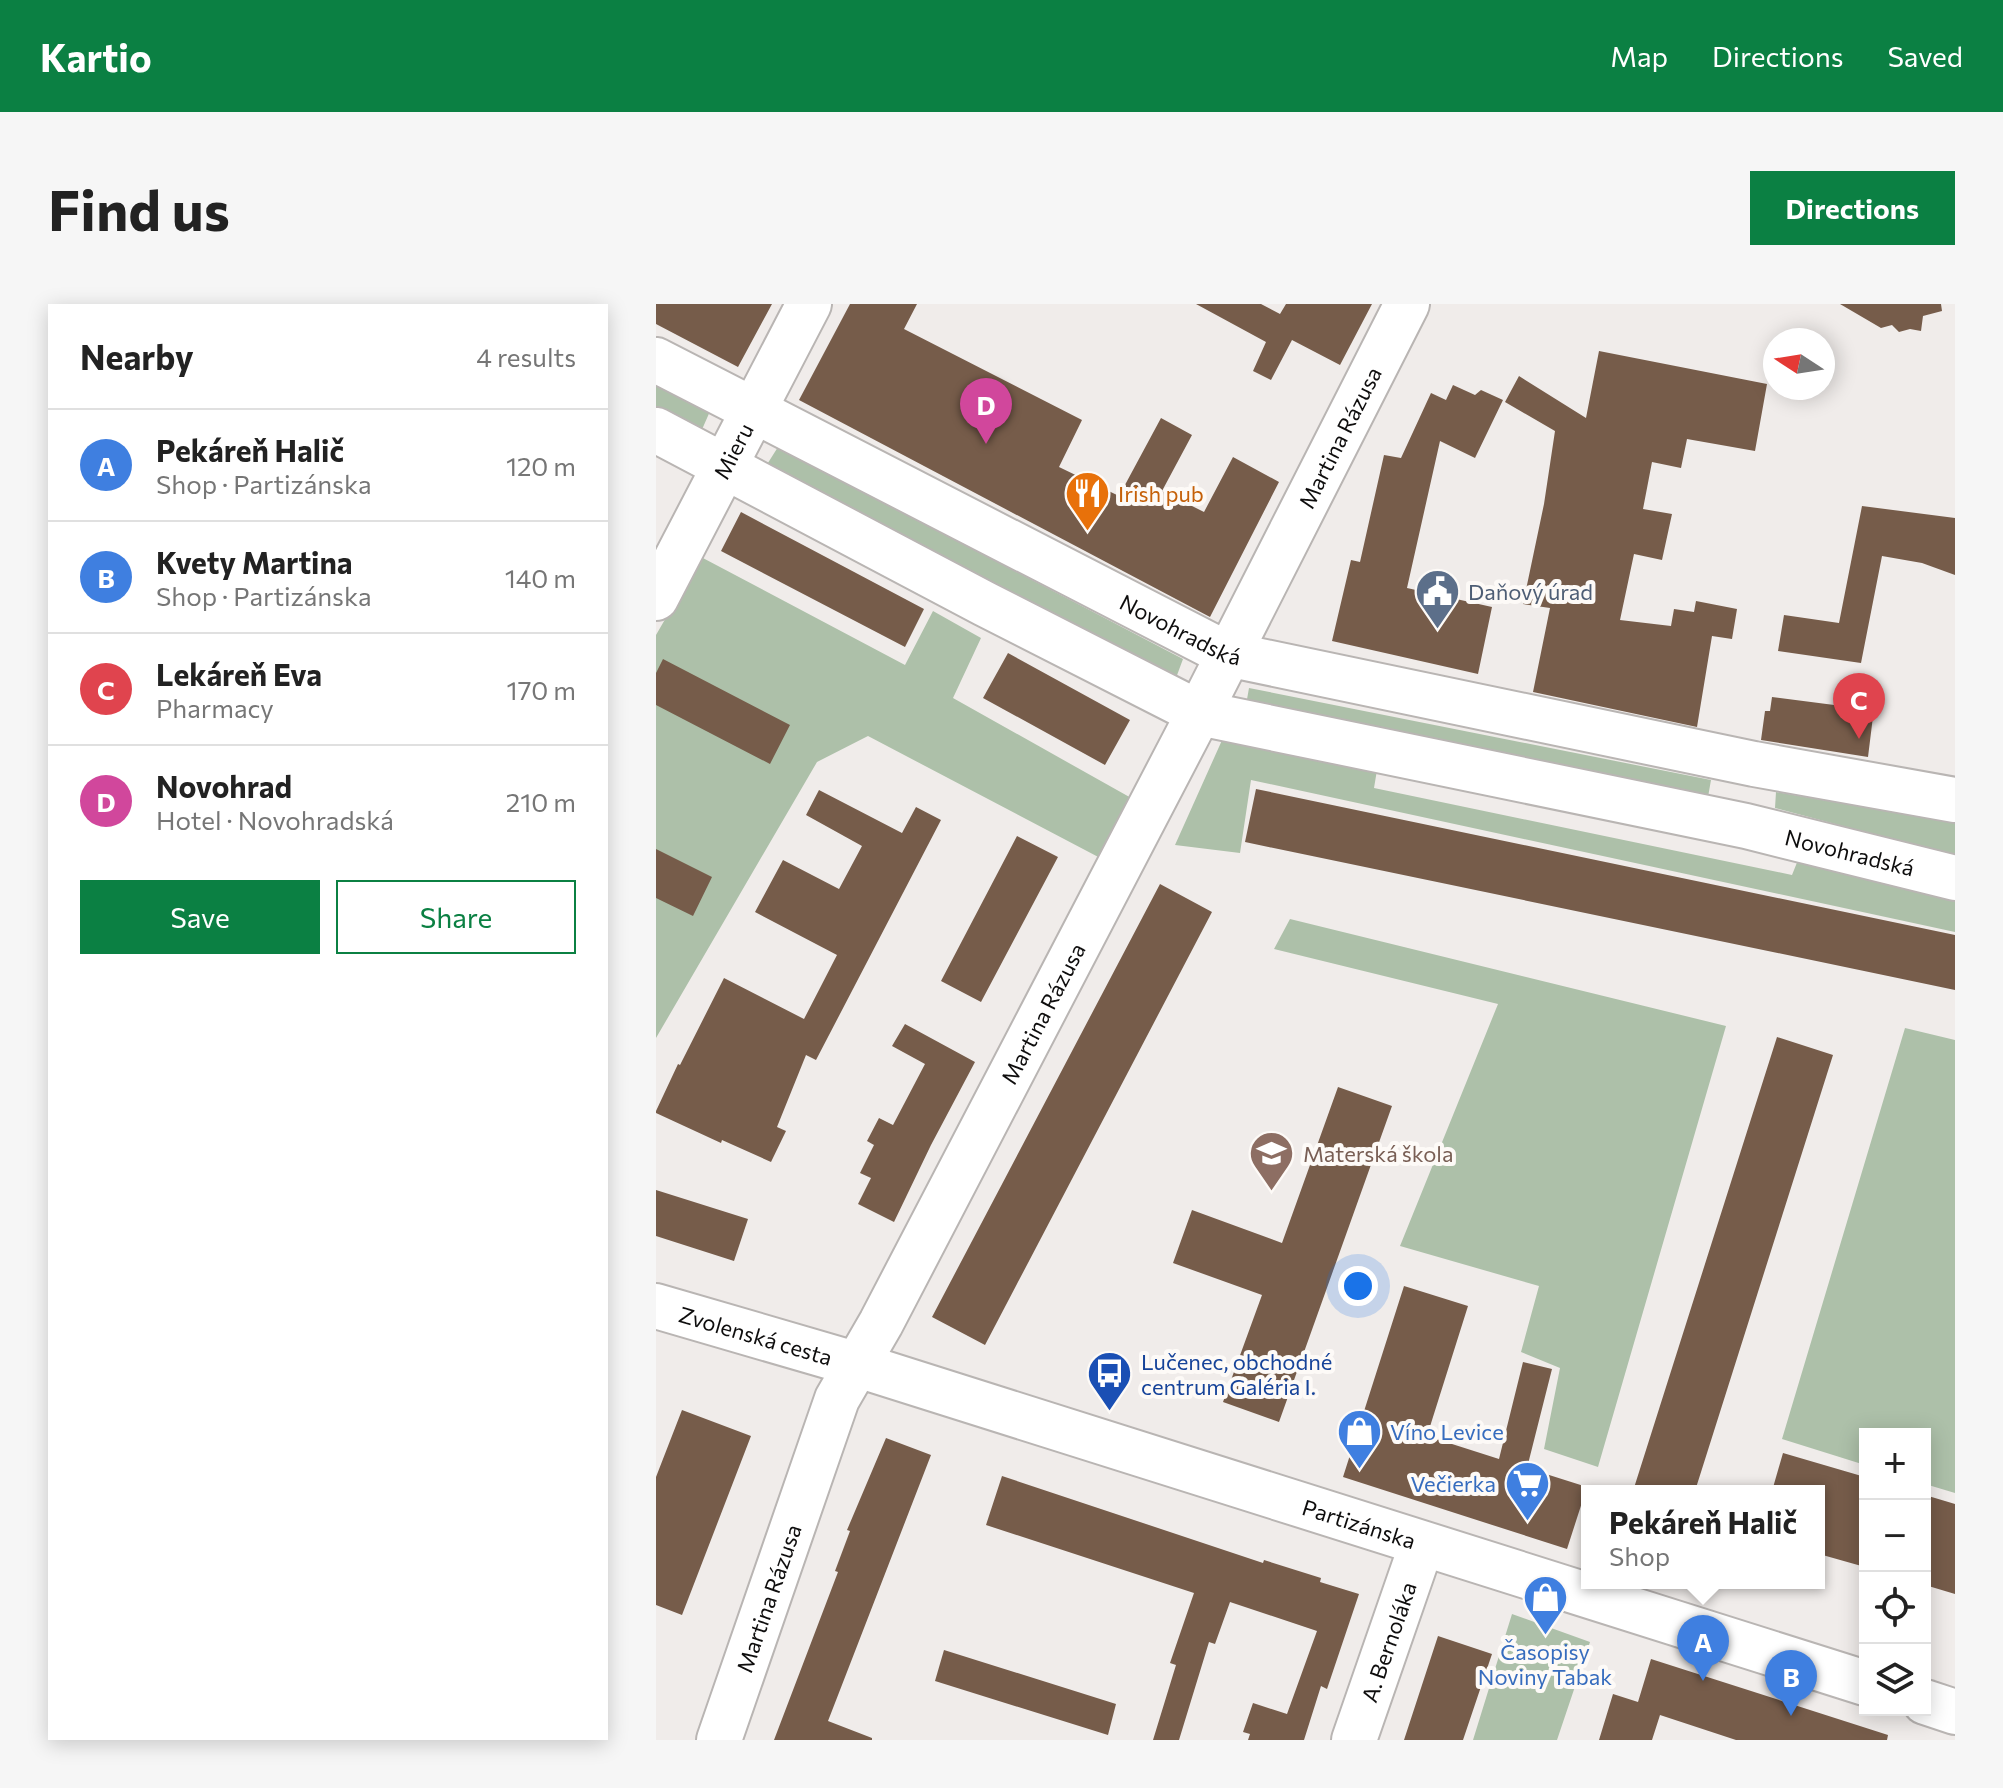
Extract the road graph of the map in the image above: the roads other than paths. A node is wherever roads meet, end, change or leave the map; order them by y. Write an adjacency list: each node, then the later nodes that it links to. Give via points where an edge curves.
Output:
1 (809, 304): 4 (street, Mieru)
2 (1407, 304): 8 (street, Martina Rázusa)
3 (656, 360): 4 (street, Novohradská)
4 (753, 411): 6 (street, Mieru); 8 (street, Novohradská)
5 (656, 430): 6 (street, Novohradská)
6 (724, 465): 7 (street, Mieru); 9 (street, Novohradská)
7 (656, 598)
8 (1227, 654): 9 (street, Martina Rázusa); 10 (street, Novohradská)
9 (1199, 713): 12 (street, Novohradská); 15 (street, Martina Rázusa)
10 (1754, 764): 11 (street, Novohradská); 12 (street)
11 (1955, 800)
12 (1746, 826): 13 (street, Novohradská)
13 (1955, 878)
14 (656, 1306): 15 (street, Zvolenská cesta)
15 (855, 1364): 16 (street, Partizánska); 20 (street, Martina Rázusa, via 837,1399)
16 (1422, 1544): 17 (street, Partizánska); 21 (street, A. Bernoláka)
17 (1859, 1681)
18 (1931, 1704): 19 (street)
19 (1955, 1712)
20 (719, 1740)
21 (1354, 1740)

